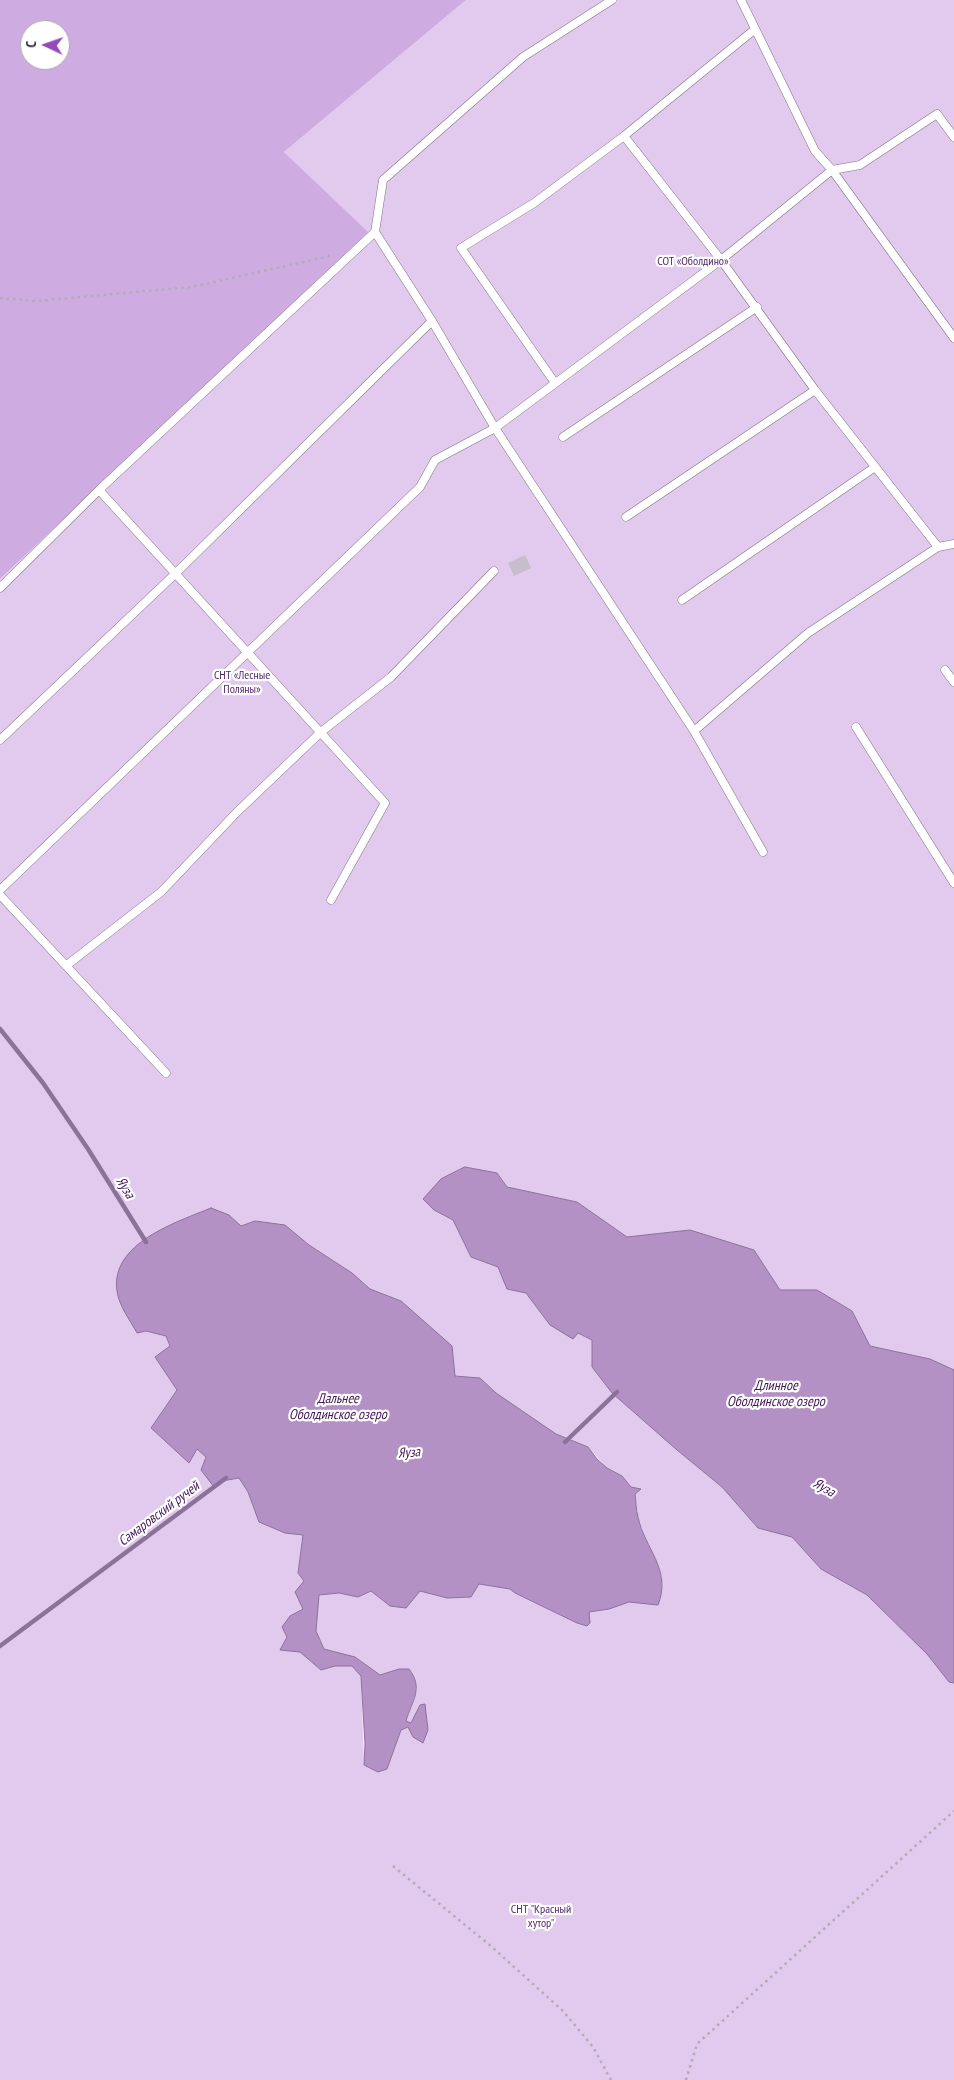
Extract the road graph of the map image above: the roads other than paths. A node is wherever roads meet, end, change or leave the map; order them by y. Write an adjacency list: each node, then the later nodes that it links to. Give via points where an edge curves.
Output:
1 (612, 0): 7 (lane, via 523,57 383,180)
2 (741, 0): 3 (lane)
3 (754, 30): 4 (lane); 6 (lane, via 815,151)
4 (624, 136): 8 (lane); 12 (lane, via 534,203 461,248)
5 (954, 137): 6 (lane, via 936,114 860,165)
6 (832, 170): 8 (lane); 11 (lane)
7 (375, 232): 10 (lane); 17 (lane)
8 (721, 260): 9 (lane); 12 (lane)
9 (757, 307): 13 (lane); 15 (lane)
10 (432, 321): 14 (lane); 22 (lane)
11 (954, 338)
12 (555, 383): 14 (lane)
13 (815, 390): 16 (lane); 18 (lane)
14 (495, 428): 25 (lane, via 435,460 420,487); 29 (lane)
15 (563, 437)
16 (875, 467): 20 (lane); 24 (lane)
17 (99, 490): 22 (lane); 23 (lane)
18 (626, 517)
19 (954, 544): 20 (lane)
20 (938, 547): 29 (lane, via 808,633)
21 (494, 571): 30 (lane, via 391,677)
22 (175, 574): 25 (lane); 31 (lane)
23 (0, 588)
24 (682, 600)
25 (248, 652): 30 (lane); 34 (lane)
26 (945, 670): 27 (lane)
27 (954, 682)
28 (856, 727): 33 (lane)
29 (694, 731): 32 (lane)
30 (321, 732): 36 (lane, via 386,803); 37 (lane, via 237,812 161,892)
31 (0, 740)
32 (763, 852)
33 (954, 882)
34 (0, 890)
35 (0, 895): 37 (lane)
36 (331, 900)
37 (68, 965): 38 (lane)
38 (166, 1073)

